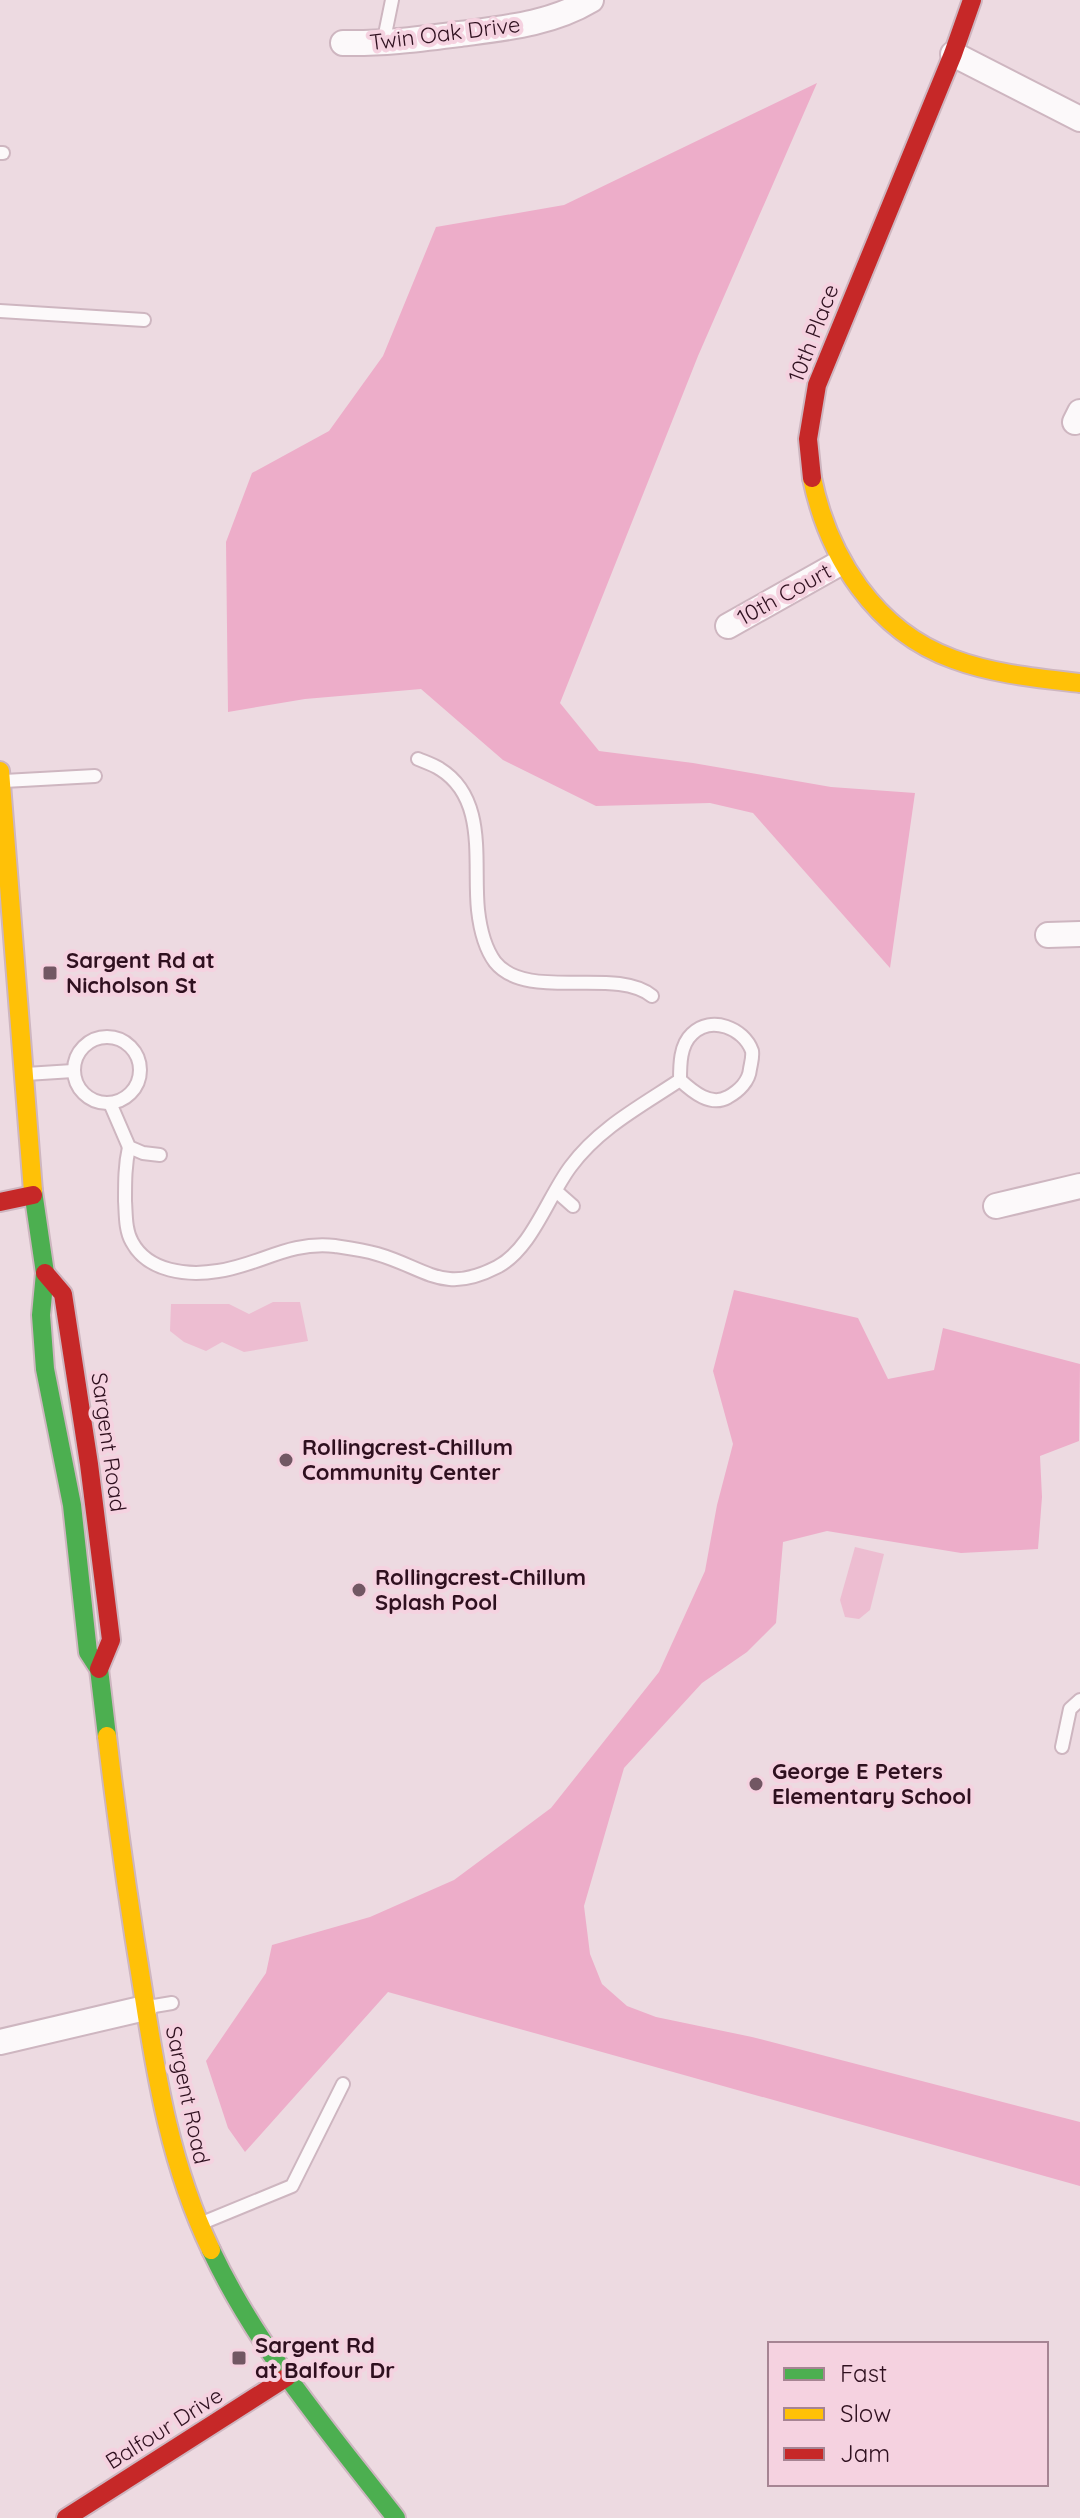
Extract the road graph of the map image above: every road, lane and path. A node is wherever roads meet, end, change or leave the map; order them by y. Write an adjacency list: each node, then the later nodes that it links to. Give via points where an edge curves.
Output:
1 (392, 0): 5 (lane)
2 (591, 0): 5 (street, Twin Oak Drive, via 546,20)
3 (972, 0): 6 (main road, 10th Place)
4 (341, 44): 5 (street, Twin Oak Drive)
5 (383, 44)
6 (953, 54): 7 (street); 10 (main road, 10th Place, via 813,400 808,441 815,494)
7 (1080, 119)
8 (0, 311): 9 (lane)
9 (144, 320)
10 (840, 563): 11 (street, 10th Court); 12 (main road, 10th Place, via 872,603 922,646 974,666)
11 (728, 626)
12 (1080, 683)
13 (418, 759): 20 (lane, via 455,781 470,805 480,929 496,964 510,974 540,981 641,987)
14 (0, 771): 16 (main road, Sargent Road)
15 (95, 776): 16 (lane)
16 (1, 781): 19 (main road, Sargent Road)
17 (1080, 934): 18 (street)
18 (1048, 935)
19 (7, 957): 22 (main road, Sargent Road)
20 (652, 996)
21 (73, 1071): 22 (lane); 24 (lane, via 89,1098); 24 (lane, via 80,1051 97,1038 128,1044 140,1074 130,1094)
22 (23, 1074): 29 (main road, Sargent Road)
23 (680, 1080): 23 (lane, via 707,1099 721,1101 737,1092 750,1075 753,1054 744,1036 718,1025 691,1034 681,1058); 28 (lane, via 601,1132)
24 (110, 1103): 25 (lane)
25 (129, 1147): 26 (lane); 28 (lane, via 124,1170 131,1242 163,1268 195,1273 221,1271 309,1245 378,1254 447,1280 473,1278 501,1265 524,1243)
26 (160, 1155)
27 (1080, 1186): 32 (street)
28 (556, 1191): 31 (lane)
29 (33, 1195): 30 (main road); 33 (main road, Sargent Road)
30 (0, 1202)
31 (573, 1206)
32 (996, 1206)
33 (45, 1273): 34 (main road, Sargent Road, via 45,1369 72,1505 88,1652); 34 (main road, Sargent Road, via 63,1294 89,1464 111,1640)
34 (99, 1669): 38 (main road, Sargent Road)
35 (1080, 1700): 36 (lane, via 1070,1709)
36 (1062, 1747)
37 (172, 2003): 38 (lane)
38 (145, 2008): 39 (street); 41 (main road, Sargent Road, via 169,2137)
39 (0, 2042)
40 (343, 2084): 41 (lane, via 292,2186)
41 (199, 2225): 42 (main road, Sargent Road, via 230,2288)
42 (287, 2377): 43 (main road, Balfour Drive); 44 (main road, Sargent Road)
43 (66, 2518)
44 (396, 2518)

